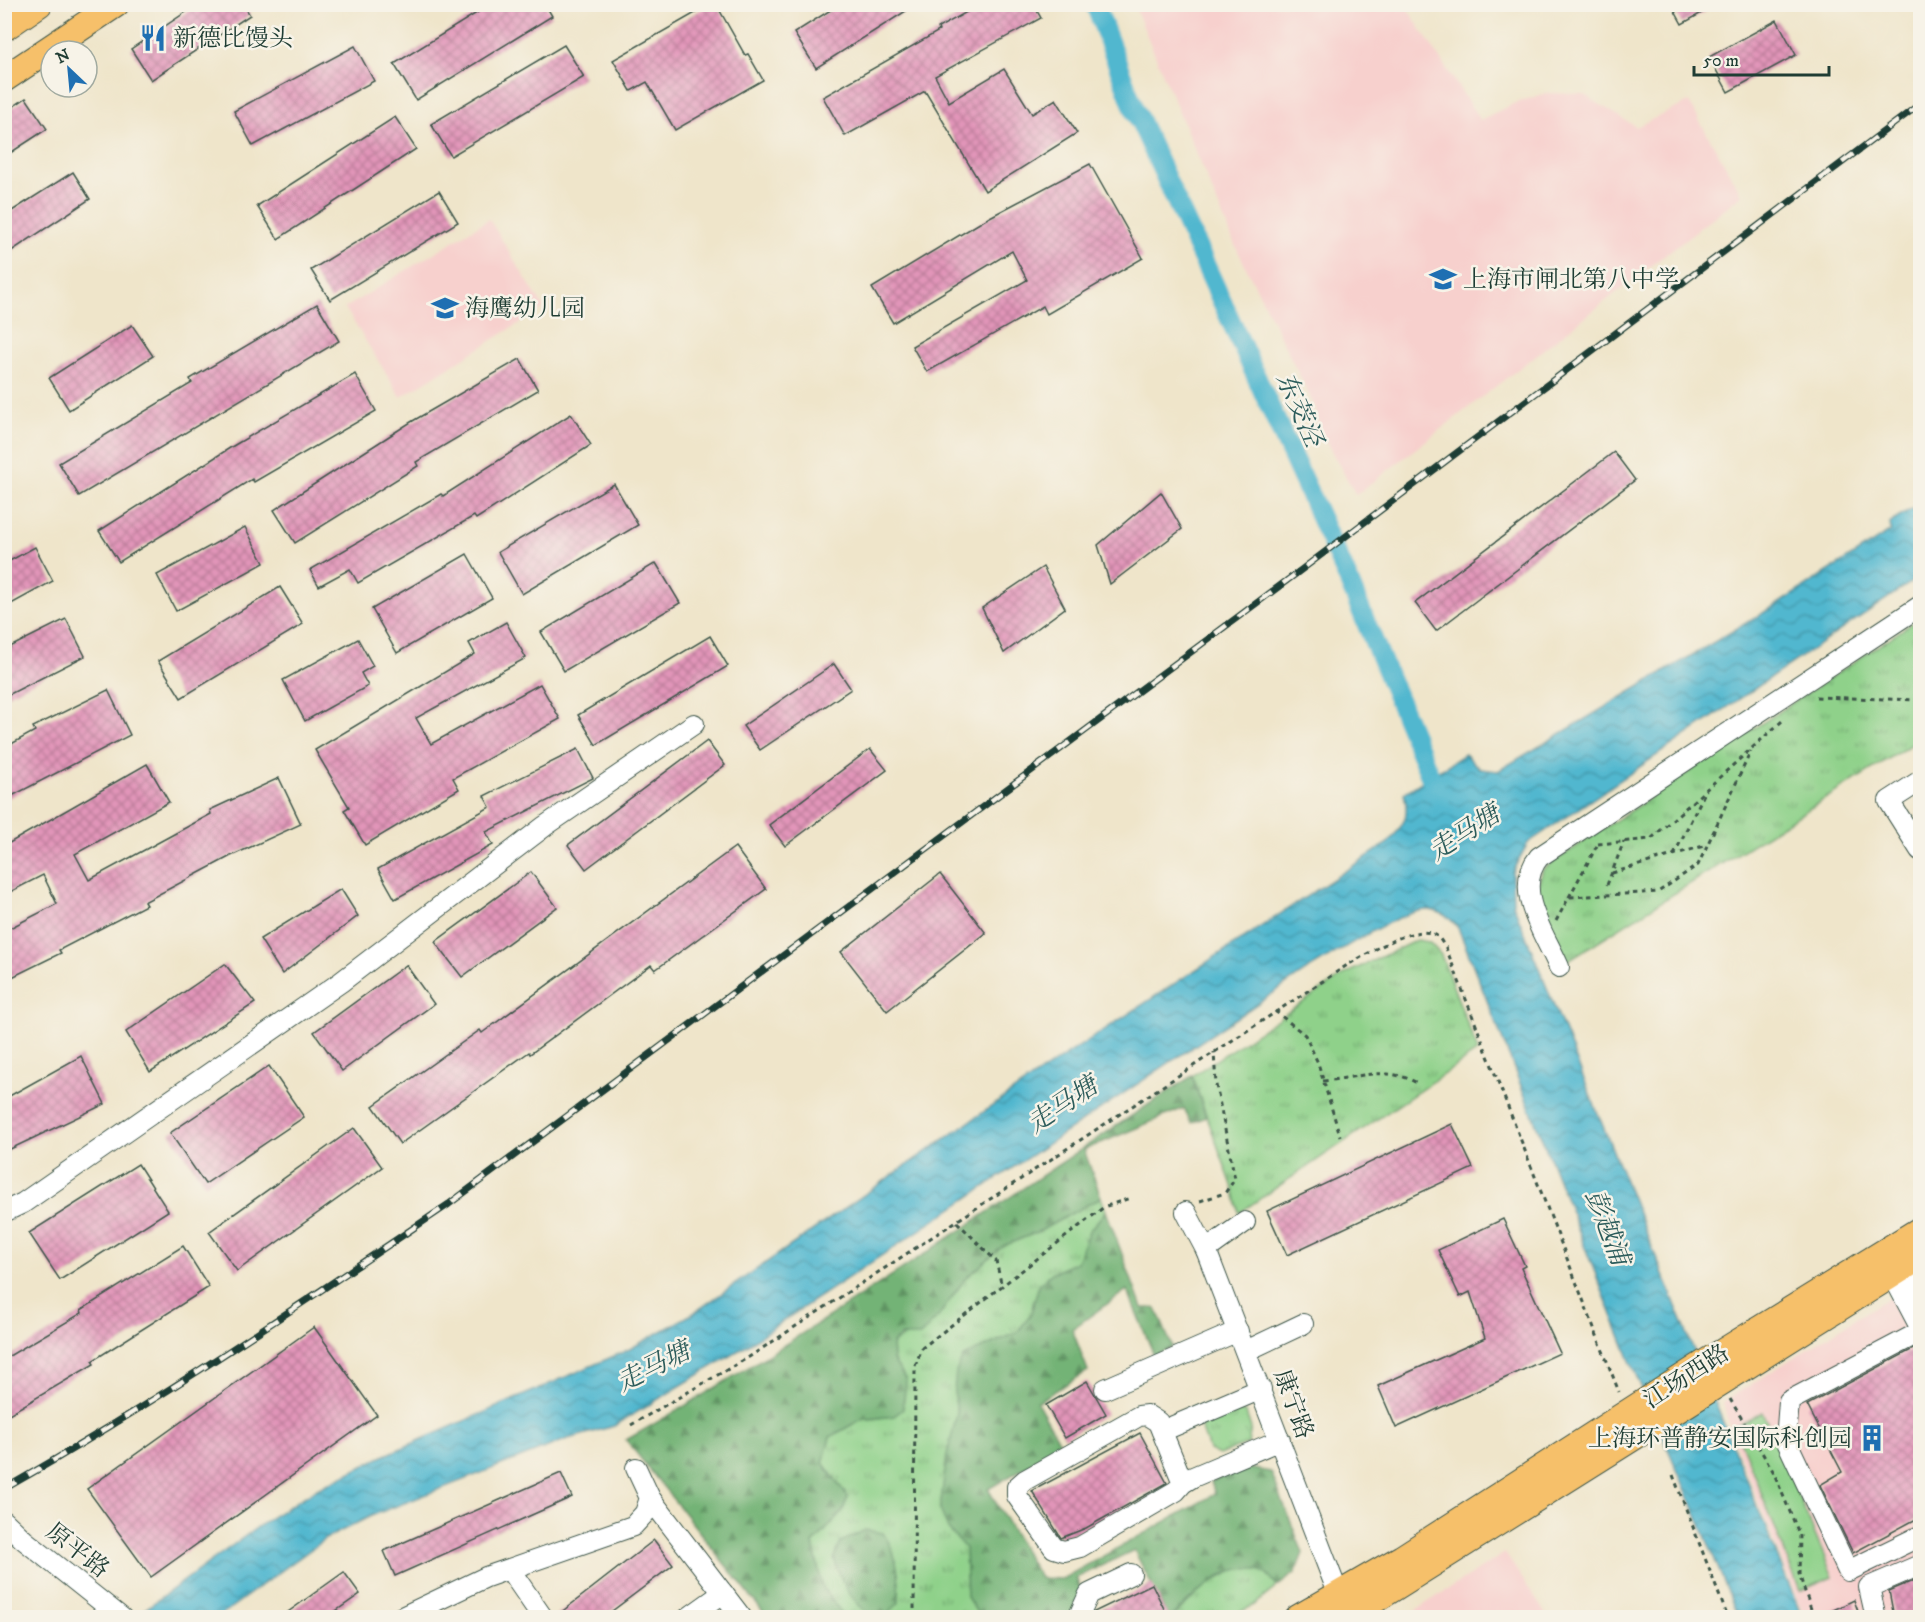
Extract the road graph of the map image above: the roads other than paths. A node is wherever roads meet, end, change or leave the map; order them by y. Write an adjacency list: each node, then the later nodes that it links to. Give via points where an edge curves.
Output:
1 (39, 4): 3 (main road)
2 (116, 4): 4 (main road)
3 (4, 28)
4 (4, 79)
5 (1920, 606): 9 (street, via 1539,857 1527,879 1529,898)
6 (694, 724): 10 (street, via 545,826 341,982)
7 (1920, 781): 8 (street, via 1888,801)
8 (1920, 850)
9 (1559, 967)
10 (4, 1212)
11 (1186, 1212): 14 (street, 康宁路)
12 (1245, 1222): 14 (street)
13 (1920, 1230): 22 (main road, 江场西路)
14 (1206, 1250): 19 (street, 康宁路)
15 (1906, 1266): 16 (street); 18 (street); 22 (main road, 江场西路)
16 (1920, 1295)
17 (1303, 1324): 21 (street)
18 (1920, 1327)
19 (1238, 1331): 21 (street, 康宁路); 23 (street)
20 (1920, 1332): 31 (street, via 1789,1401 1786,1440 1848,1571)
21 (1246, 1351): 24 (street, 康宁路)
22 (1712, 1377): 36 (main road, 江场西路, via 1620,1427)
23 (1105, 1389)
24 (1261, 1389): 25 (street); 26 (street, 康宁路)
25 (1162, 1431): 28 (street); 28 (street, via 1153,1418 1139,1416 1025,1480 1017,1487 1017,1496 1054,1548 1064,1551 1080,1547 1176,1491)
26 (1280, 1440): 28 (street); 36 (street, 康宁路)
27 (636, 1468): 29 (street)
28 (1183, 1483)
29 (650, 1498): 33 (street, via 645,1513 633,1526); 35 (street)
30 (4, 1521): 37 (street, 原平路)
31 (1920, 1536)
32 (1920, 1565): 44 (street, via 1869,1587)
33 (510, 1569): 38 (street); 39 (street)
34 (1131, 1574): 42 (street, via 1089,1594)
35 (723, 1593): 40 (street); 41 (street)
36 (1345, 1612): 43 (main road, 江场西路)
37 (122, 1617)
38 (400, 1617)
39 (543, 1617)
40 (688, 1617)
41 (742, 1617)
42 (1078, 1617)
43 (1298, 1617)
44 (1876, 1617)

